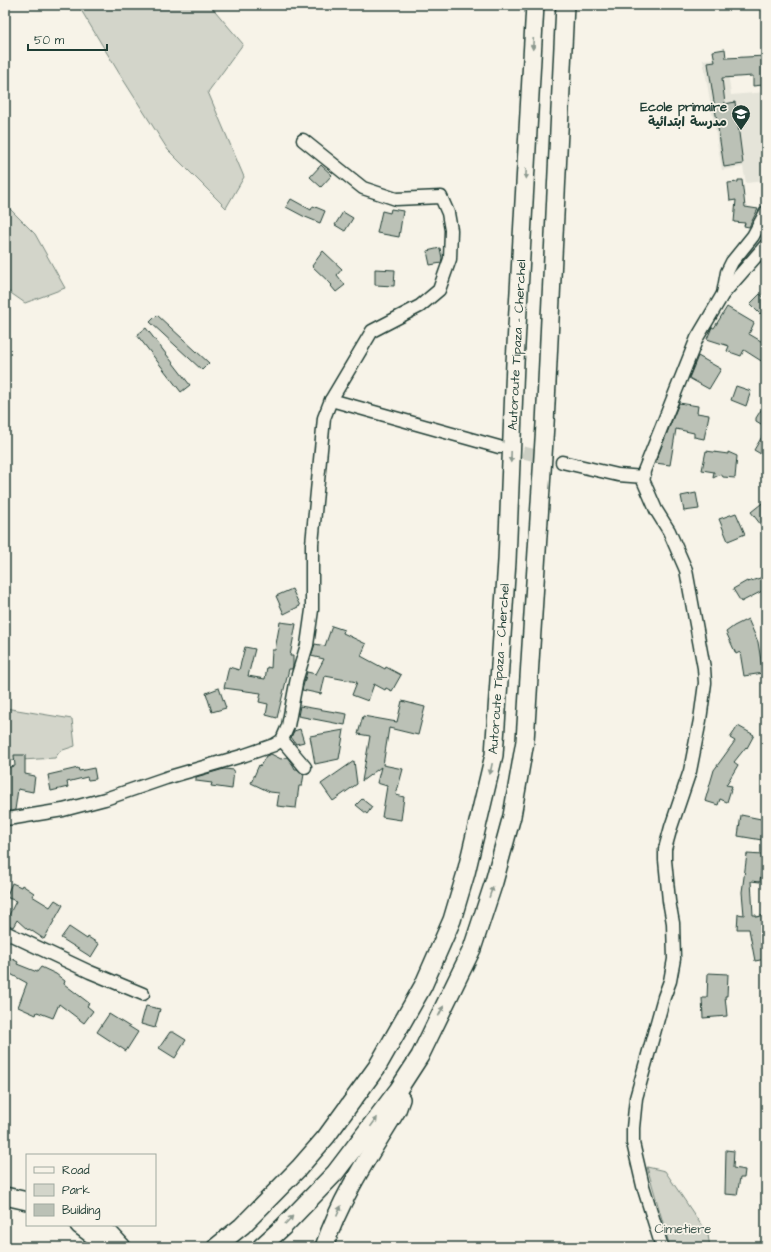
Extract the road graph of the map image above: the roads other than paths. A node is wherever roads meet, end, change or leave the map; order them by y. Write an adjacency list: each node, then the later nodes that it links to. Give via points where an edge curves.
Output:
1 (535, 5): 25 (highway, Autoroute Tipaza - Cherchel, one-way to 25, via 507,561 494,756 466,873 452,920 423,986 377,1067 326,1137 299,1168 242,1226)
2 (565, 5): 16 (highway, one-way to 2, via 472,949 512,816 525,741 545,424)
3 (303, 140): 7 (street, via 362,188 396,199 441,197 448,213 450,230 450,259 439,290 420,306 372,331)
4 (766, 212): 6 (street, via 753,236 732,262 727,272)
5 (766, 245): 6 (street)
6 (723, 294): 10 (street, via 697,338 644,471)
7 (331, 400): 8 (street); 11 (street, via 324,418 313,536 311,617 307,645 297,678 288,726)
8 (499, 446)
9 (562, 462): 10 (street, via 618,475)
10 (644, 477): 28 (street, via 656,510 669,531 686,570 704,668 700,720 690,771 665,849 674,959 636,1098 633,1128 633,1143 642,1186)
11 (282, 740): 12 (street); 13 (street, via 245,755 105,799 63,810)
12 (305, 767)
13 (5, 819)
14 (5, 932): 15 (street)
15 (142, 994)
16 (420, 1056): 26 (highway, one-way to 16, via 335,1173); 27 (highway, one-way to 16, via 356,1176 397,1110)
17 (5, 1184): 18 (highway)
18 (26, 1189)
19 (5, 1196): 20 (highway)
20 (26, 1201)
21 (81, 1226): 23 (highway)
22 (99, 1226): 24 (highway)
23 (106, 1247)
24 (122, 1247)
25 (216, 1247)
26 (261, 1247)
27 (324, 1247)
28 (662, 1247)

